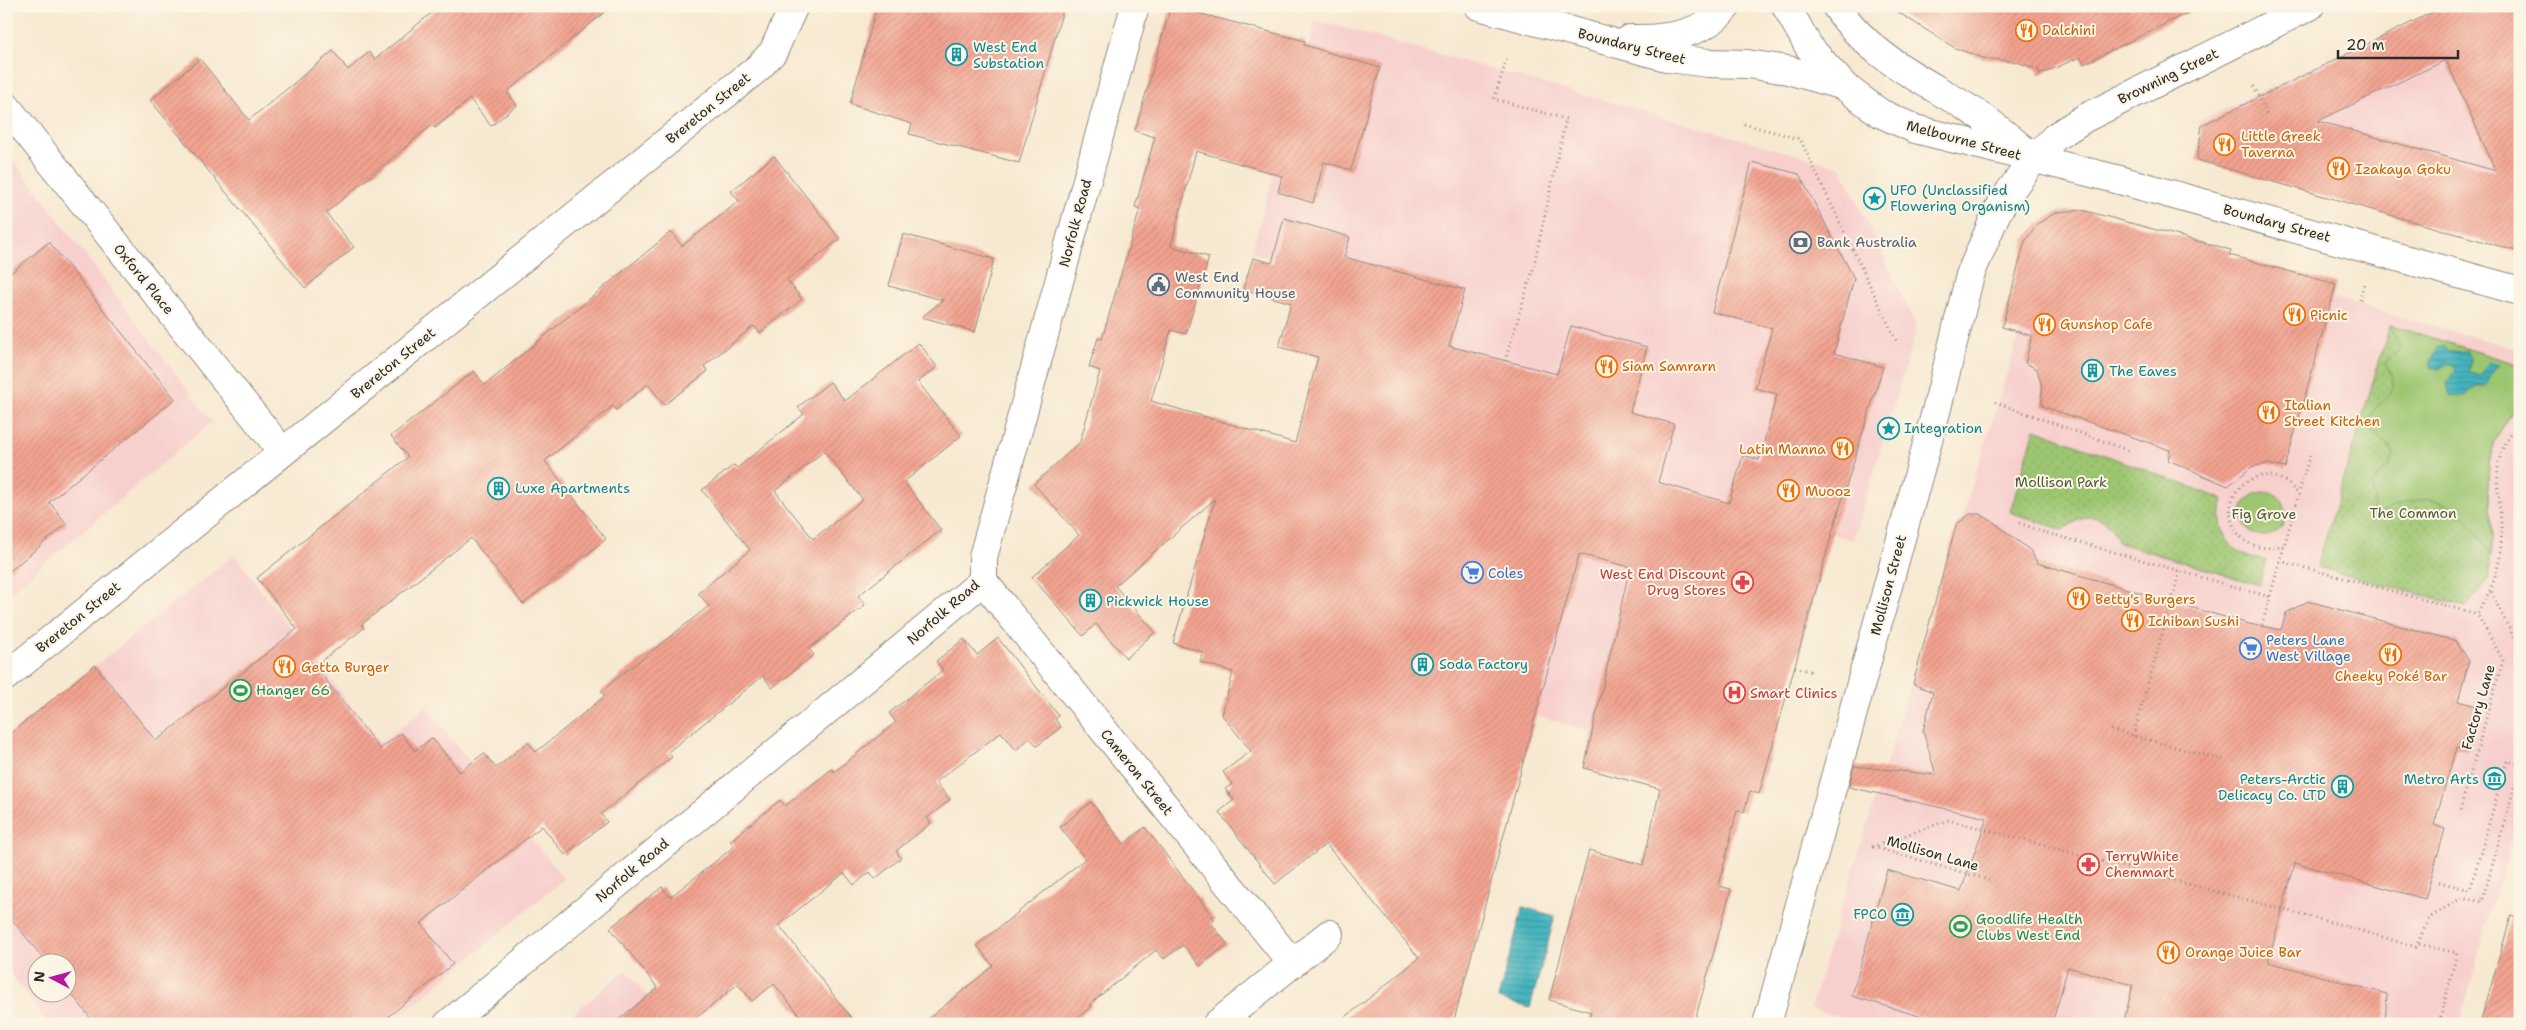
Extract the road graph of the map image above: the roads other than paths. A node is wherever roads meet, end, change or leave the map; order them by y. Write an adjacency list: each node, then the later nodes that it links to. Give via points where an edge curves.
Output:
1 (781, 6): 10 (street)
2 (794, 6): 10 (street, Brereton Street)
3 (1135, 6): 16 (street, Norfolk Road, via 983,557)
4 (1479, 6): 9 (street, Boundary Street)
5 (1727, 6): 9 (street, via 1714,19 1681,34 1654,39)
6 (1786, 6): 11 (street, Melbourne Street, via 1809,47)
7 (1836, 6): 13 (street, Melbourne Street, via 1860,37 1881,55 1984,118)
8 (2310, 6): 13 (street, Browning Street, via 2091,114 2054,138)
9 (1599, 38): 11 (street, Boundary Street, via 1681,60 1788,70)
10 (776, 45): 15 (street, Brereton Street, via 769,57 749,75)
11 (1844, 87): 13 (street, Melbourne Street, via 1880,112 1915,129)
12 (6, 106): 15 (street, Oxford Place)
13 (2034, 158): 14 (street, Boundary Street); 22 (street, Mollison Street, via 1997,212 1970,275 1937,408)
14 (2520, 291)
15 (282, 451): 17 (street, Brereton Street)
16 (983, 581): 19 (street, Cameron Street); 20 (street, Norfolk Road)
17 (6, 676)
18 (1329, 934): 19 (street)
19 (1292, 963): 21 (street)
20 (448, 1024)
21 (1217, 1024)
22 (1768, 1024)

